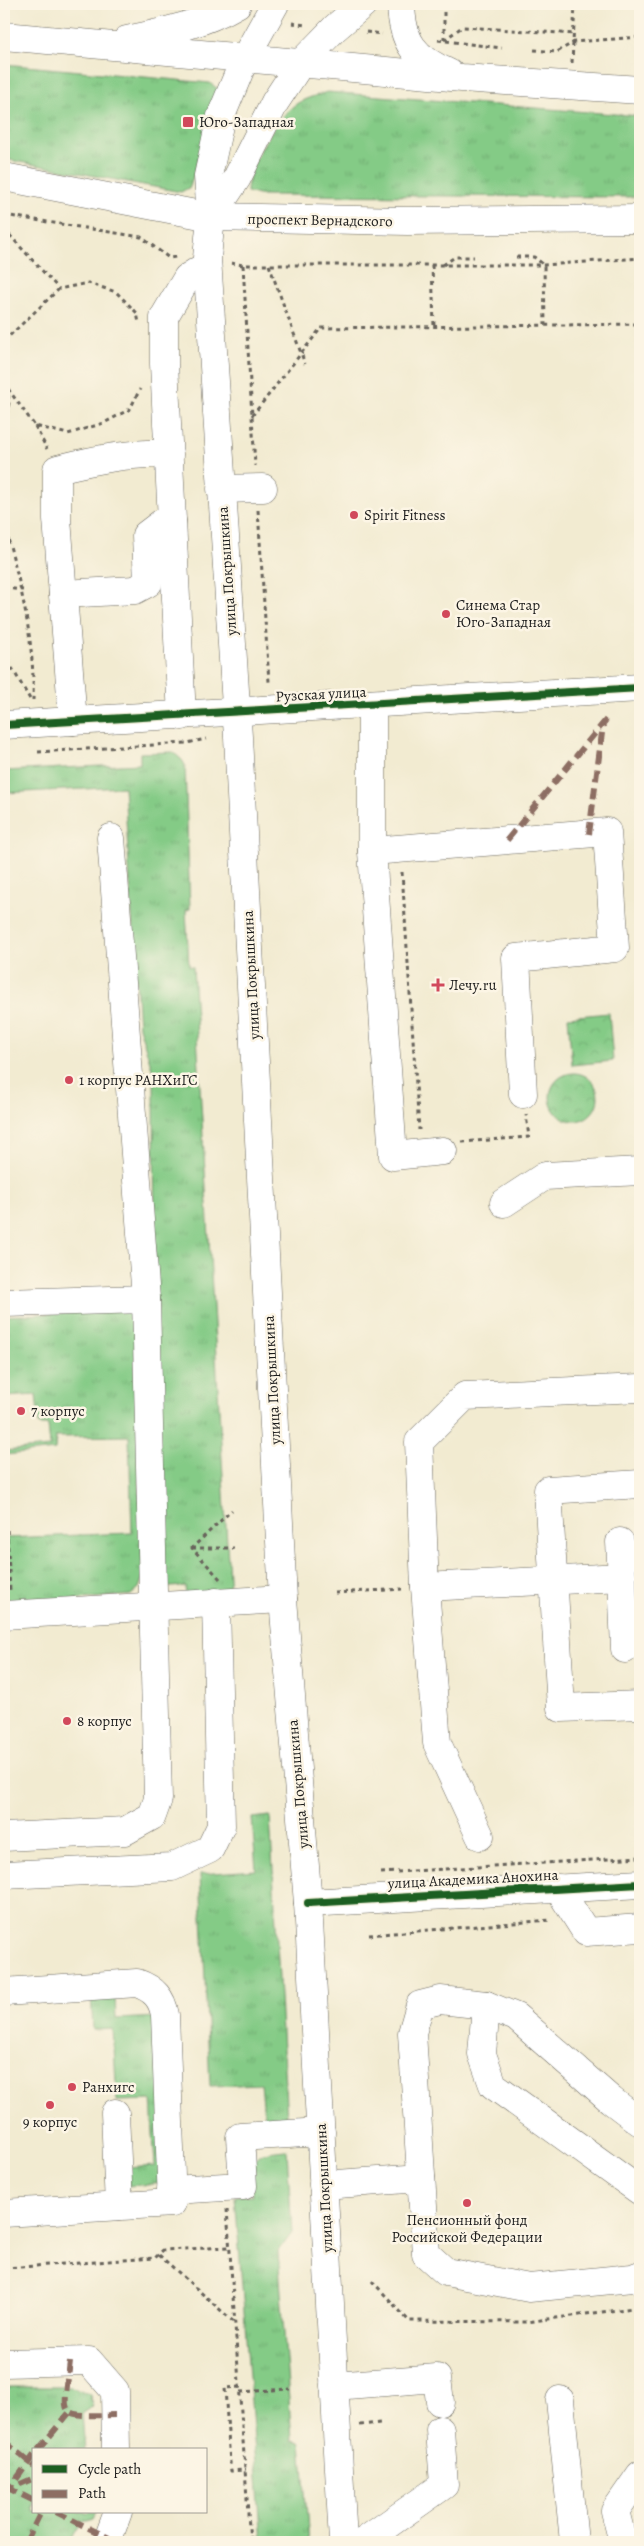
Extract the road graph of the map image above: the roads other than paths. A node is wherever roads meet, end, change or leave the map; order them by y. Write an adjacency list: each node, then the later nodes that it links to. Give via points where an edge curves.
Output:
1 (275, 4): 7 (main road, улица Покрышкина)
2 (363, 4): 8 (main road, via 334,28)
3 (401, 4): 9 (main road, via 403,26 414,52 430,64)
4 (234, 5): 6 (main road, via 177,29)
5 (4, 36): 6 (main road)
6 (99, 46): 7 (main road)
7 (244, 58): 8 (main road); 12 (main road, улица Покрышкина, via 222,116 208,176)
8 (300, 64): 9 (main road); 12 (main road, via 275,102 237,178)
9 (462, 78): 10 (main road)
10 (640, 90)
11 (4, 177): 12 (main road, проспект Вернадского)
12 (211, 217): 13 (main road, проспект Вернадского, via 406,222); 14 (main road, улица Покрышкина)
13 (640, 219)
14 (207, 261): 15 (main road, via 187,278 164,317); 17 (main road, улица Покрышкина)
15 (169, 454): 18 (main road); 19 (main road, via 99,459 57,468)
16 (264, 488): 17 (main road)
17 (221, 489): 22 (main road, улица Покрышкина)
18 (172, 521): 19 (main road, via 163,522 146,535 148,583 135,590); 23 (main road)
19 (63, 594): 24 (main road)
20 (640, 688): 21 (main road, Рузская улица)
21 (372, 704): 22 (main road, Рузская улица); 27 (main road)
22 (237, 713): 23 (main road, Рузская улица); 40 (main road, улица Покрышкина)
23 (182, 716): 24 (main road, Рузская улица)
24 (73, 721): 25 (main road, Рузская улица)
25 (4, 725)
26 (111, 838): 32 (main road)
27 (372, 851): 28 (main road, via 607,832 616,948 516,958); 29 (main road, via 393,1156)
28 (523, 1094)
29 (452, 1147)
30 (640, 1171): 31 (main road, via 544,1176)
31 (504, 1203)
32 (146, 1299): 33 (main road); 42 (main road)
33 (4, 1303)
34 (640, 1388): 39 (main road, via 465,1396 419,1442)
35 (640, 1484): 38 (main road, via 548,1490)
36 (620, 1542): 37 (main road)
37 (622, 1577): 38 (main road); 44 (main road)
38 (554, 1579): 39 (main road); 45 (main road, via 561,1708)
39 (425, 1587): 46 (main road, via 437,1743)
40 (283, 1599): 41 (main road); 51 (main road, улица Покрышкина)
41 (228, 1602): 42 (main road); 48 (main road, via 221,1826 210,1849 172,1867)
42 (154, 1608): 43 (main road); 47 (main road, via 158,1800 152,1816 125,1831)
43 (7, 1615)
44 (624, 1649)
45 (640, 1705)
46 (480, 1836)
47 (4, 1837)
48 (4, 1875)
49 (640, 1884): 50 (main road, улица Академика Анохина)
50 (562, 1896): 51 (main road, улица Академика Анохина); 52 (main road, via 586,1932)
51 (308, 1903): 57 (main road, улица Покрышкина)
52 (640, 1928)
53 (4, 1992): 60 (main road, via 137,1983 154,1991 160,1998 165,2015)
54 (486, 2005): 56 (main road, via 516,2017); 58 (main road, via 440,2000 420,2005 412,2033); 61 (main road, via 482,2054 493,2085)
55 (115, 2113): 62 (main road)
56 (640, 2122)
57 (321, 2132): 59 (main road, улица Покрышкина); 60 (main road, via 240,2137 243,2186)
58 (421, 2178): 59 (main road); 64 (main road, via 426,2254 446,2272 529,2288)
59 (323, 2185): 66 (main road, улица Покрышкина)
60 (171, 2190): 62 (main road, via 172,2203)
61 (640, 2191)
62 (119, 2206): 63 (main road)
63 (4, 2213)
64 (640, 2275)
65 (4, 2363): 70 (main road, via 89,2361 115,2392)
66 (334, 2386): 68 (main road, via 437,2378); 75 (main road, улица Покрышкина)
67 (560, 2400): 77 (main road)
68 (440, 2402)
69 (440, 2430): 73 (main road, via 444,2485)
70 (116, 2448)
71 (640, 2475): 79 (main road, via 615,2511)
72 (117, 2514): 74 (main road)
73 (390, 2533): 76 (main road)
74 (107, 2542)
75 (343, 2542)
76 (364, 2542)
77 (574, 2542)
78 (608, 2542): 79 (main road)
79 (622, 2542)

